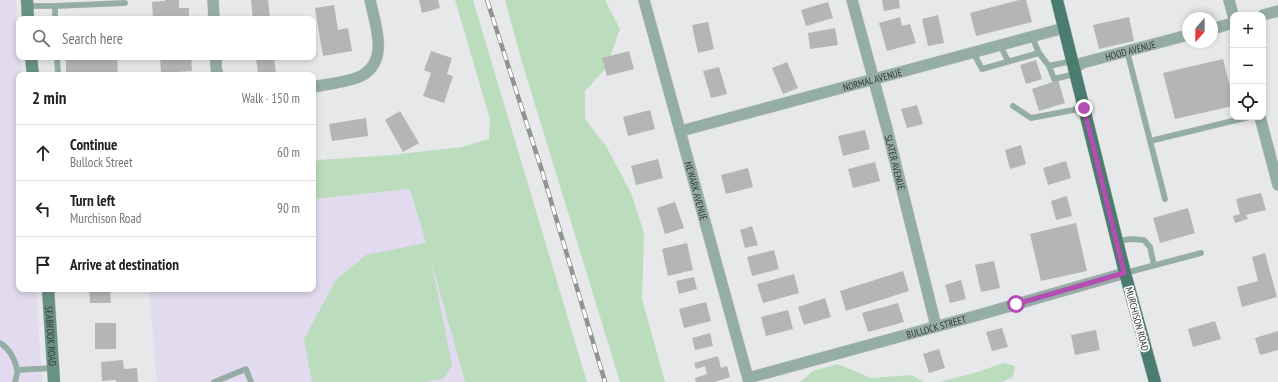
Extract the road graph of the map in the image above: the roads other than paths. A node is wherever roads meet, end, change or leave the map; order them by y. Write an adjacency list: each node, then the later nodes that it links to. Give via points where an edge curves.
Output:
1 (212, 0): 15 (street)
2 (370, 0): 35 (street, via 379,48 374,64 361,76)
3 (644, 0): 40 (street, NEWARK AVENUE)
4 (852, 0): 34 (street, SLATER AVENUE)
5 (1057, 0): 18 (main road, MURCHISON ROAD)
6 (1229, 0): 11 (street)
7 (27, 3): 9 (lane); 13 (street)
8 (125, 3): 9 (lane)
9 (55, 6): 14 (lane)
10 (1278, 11): 12 (street)
11 (1232, 12)
12 (1266, 14)
13 (28, 16)
14 (55, 16)
15 (214, 16)
16 (1230, 24): 17 (street)
17 (1218, 27)
18 (1064, 28): 19 (street, NORMAL AVENUE); 30 (main road, MURCHISON ROAD)
19 (1032, 37): 21 (street, NORMAL AVENUE); 24 (lane)
20 (1182, 37): 22 (street, HOOD AVENUE)
21 (1000, 45): 23 (street, NORMAL AVENUE); 28 (lane)
22 (1127, 51): 30 (street, HOOD AVENUE, via 1082,63); 41 (lane)
23 (973, 52): 28 (lane, via 982,69); 34 (street, NORMAL AVENUE)
24 (1039, 53): 28 (lane); 29 (lane)
25 (31, 60): 31 (street)
26 (57, 60): 32 (lane)
27 (216, 60): 33 (street)
28 (1008, 61)
29 (1049, 66): 30 (lane); 30 (lane, via 1054,79)
30 (1074, 68): 37 (main road, MURCHISON ROAD)
31 (33, 72)
32 (58, 72)
33 (217, 72)
34 (874, 79): 40 (street, NORMAL AVENUE); 49 (street, SLATER AVENUE)
35 (316, 86)
36 (1013, 106): 37 (lane, via 1031,118)
37 (1084, 108): 44 (main road, MURCHISON ROAD)
38 (1237, 120): 41 (lane)
39 (1261, 120): 42 (street)
40 (680, 131): 53 (street, NEWARK AVENUE)
41 (1150, 141): 43 (lane)
42 (1278, 185)
43 (1165, 199)
44 (1117, 241): 46 (lane, via 1144,240 1150,247); 47 (main road, MURCHISON ROAD)
45 (1201, 253): 46 (lane)
46 (1154, 265): 47 (lane)
47 (1124, 273): 49 (street, BULLOCK STREET); 58 (main road, MURCHISON ROAD)
48 (48, 292): 51 (street, SEABROOK ROAD)
49 (936, 326): 53 (street, BULLOCK STREET)
50 (0, 343): 52 (lane, via 12,355)
51 (53, 368): 52 (lane); 55 (street, SEABROOK ROAD)
52 (17, 370): 54 (lane)
53 (748, 380)
54 (16, 382)
55 (54, 382)
56 (214, 382): 57 (lane, via 246,369)
57 (251, 382)
58 (1155, 382)

